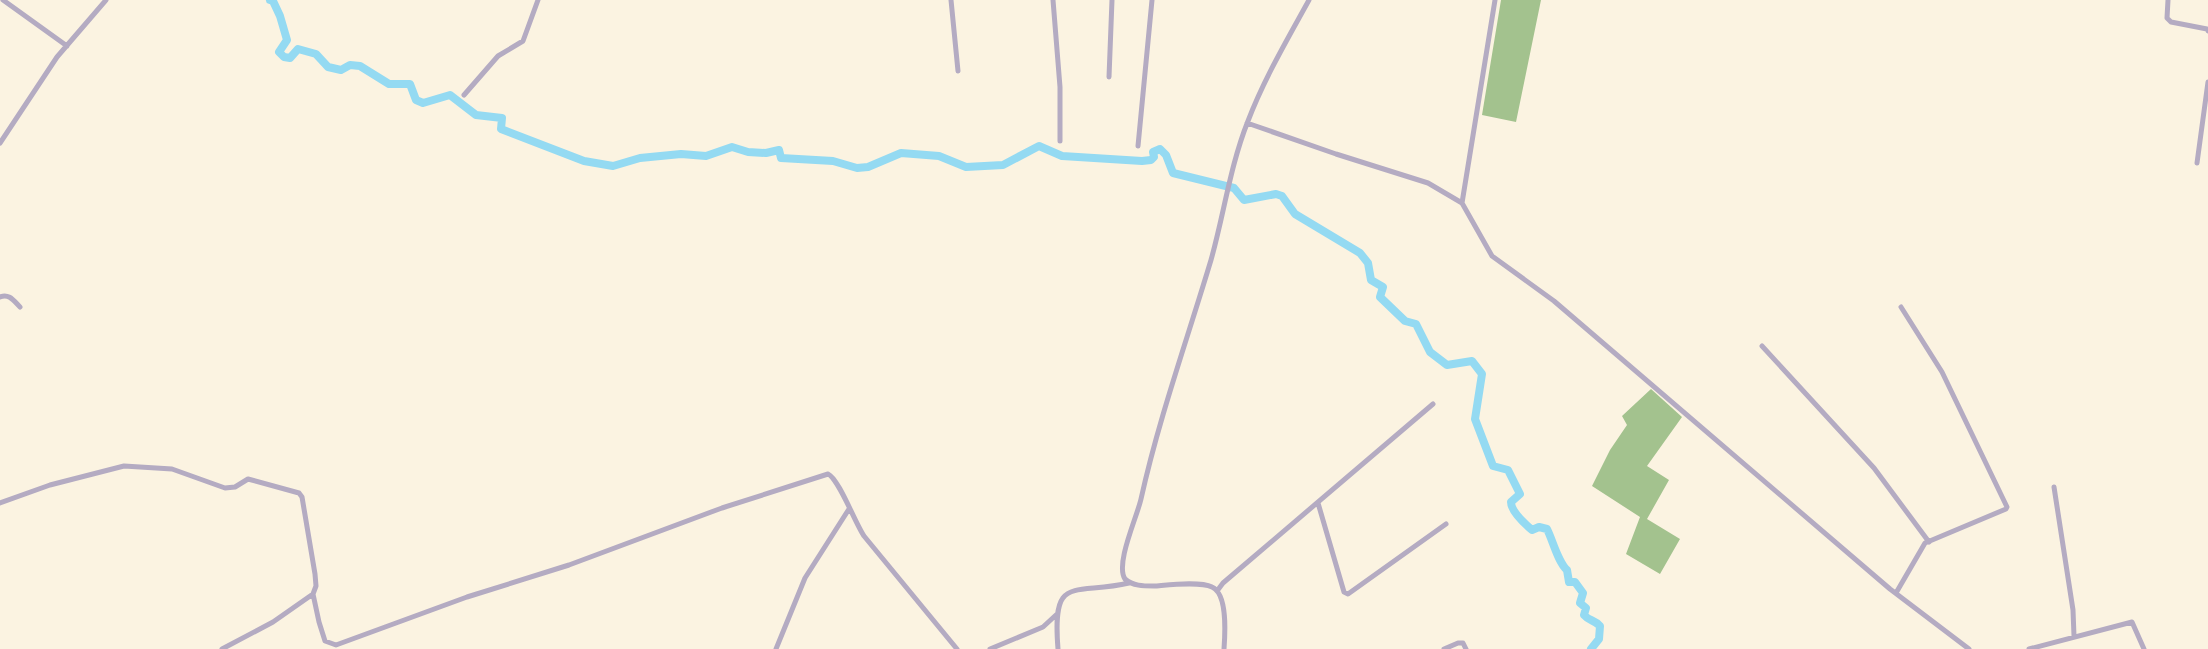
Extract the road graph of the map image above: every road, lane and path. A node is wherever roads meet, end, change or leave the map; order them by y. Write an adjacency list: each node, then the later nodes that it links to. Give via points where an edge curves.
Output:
1 (3, 0): 12 (street)
2 (106, 0): 12 (street)
3 (538, 0): 16 (street, via 523,41 498,56)
4 (951, 0): 13 (street)
5 (1053, 0): 18 (street, via 1060,87)
6 (1112, 0): 14 (street)
7 (1152, 0): 20 (street)
8 (1309, 0): 17 (street, via 1268,75)
9 (1496, 0): 22 (street)
10 (2168, 0): 11 (street, via 2167,18 2171,22)
11 (2208, 31)
12 (67, 46): 19 (street)
13 (958, 72)
14 (1109, 77)
15 (2208, 82): 21 (street)
16 (464, 95)
17 (1247, 123): 22 (street, via 1428,183); 34 (street, via 1228,184 1211,259 1156,433 1138,514 1125,554 1122,574)
18 (1060, 141)
19 (0, 143)
20 (1138, 146)
21 (2197, 163)
22 (1462, 203): 36 (street, via 1492,256 1554,301)
23 (0, 296): 24 (street, via 10,296)
24 (20, 307)
25 (1901, 307): 33 (street, via 1942,372 2006,507)
26 (1762, 346): 33 (street, via 1874,468)
27 (1433, 404): 30 (street)
28 (2054, 487): 39 (street)
29 (0, 503): 37 (street, via 50,485 124,466 172,469 225,488 236,487 248,479 262,481 302,497 315,574)
30 (1318, 503): 32 (street, via 1344,592 1348,594); 35 (street)
31 (849, 509): 37 (street, via 834,478 825,474 339,644 330,644 324,639); 41 (street, via 805,578); 42 (street, via 876,552)
32 (1446, 524)
33 (1929, 542): 36 (street, via 1925,543)
34 (1129, 583): 35 (street, via 1208,586); 38 (street, via 1068,592 1061,599)
35 (1217, 591): 45 (street, via 1224,616)
36 (1896, 593): 48 (street)
37 (313, 594): 40 (street, via 268,625)
38 (1056, 615): 43 (street, via 1043,627); 44 (street)
39 (2074, 636): 49 (street); 50 (street, via 2132,622)
40 (222, 649)
41 (776, 649)
42 (957, 649)
43 (990, 649)
44 (1058, 649)
45 (1224, 649)
46 (1444, 649): 47 (street, via 1463,643)
47 (1466, 649)
48 (1969, 649)
49 (2029, 649)
50 (2144, 649)

